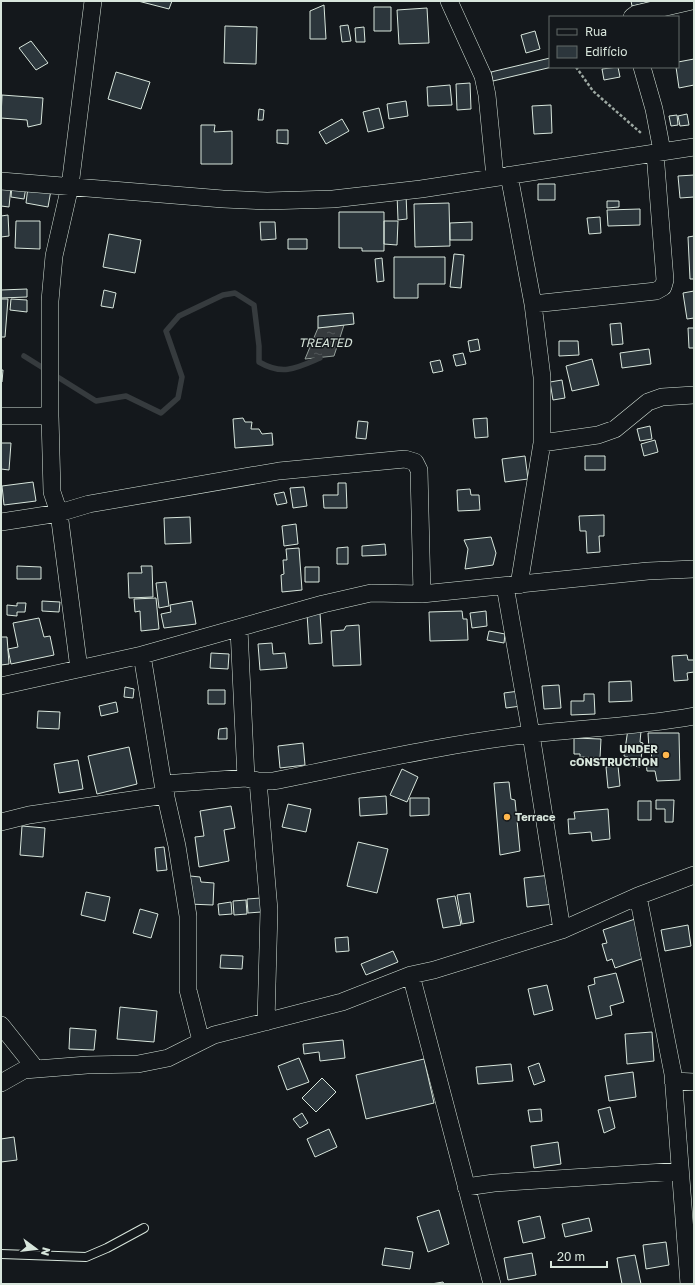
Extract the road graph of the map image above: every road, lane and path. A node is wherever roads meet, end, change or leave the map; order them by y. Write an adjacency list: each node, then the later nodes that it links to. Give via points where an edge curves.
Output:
1 (92, 1): 11 (street)
2 (449, 1): 9 (street, via 483,76)
3 (692, 1): 4 (street)
4 (633, 16)
5 (577, 68): 8 (path, via 594,91)
6 (642, 68): 8 (street, via 654,109)
7 (694, 147): 8 (street)
8 (659, 152): 9 (street); 12 (street, via 665,280 663,287 656,291)
9 (502, 176): 11 (street, via 421,189 333,198 267,201); 12 (street)
10 (1, 181): 11 (street)
11 (70, 186): 15 (street, via 54,256 50,302)
12 (532, 304): 16 (street, via 542,377)
13 (694, 395): 16 (street, via 662,397 648,402 615,429 598,435)
14 (1, 416): 15 (street)
15 (50, 416): 17 (street, via 52,492)
16 (542, 443): 20 (street)
17 (59, 512): 18 (street); 21 (street, via 89,504 279,471 405,459 415,462 419,470); 24 (street)
18 (1, 522)
19 (694, 569): 20 (street, via 648,571)
20 (512, 585): 21 (street); 27 (street)
21 (422, 594): 22 (street, via 371,593)
22 (239, 629): 23 (street); 28 (street)
23 (142, 655): 24 (street); 29 (street)
24 (79, 669): 25 (street)
25 (1, 686)
26 (694, 717): 27 (street)
27 (531, 734): 28 (street, via 437,748 273,781); 33 (street)
28 (252, 780): 29 (street); 35 (street, via 270,910)
29 (164, 789): 30 (street); 37 (street, via 177,846 188,916 188,990)
30 (1, 822)
31 (694, 875): 32 (street)
32 (638, 896): 33 (street); 39 (street, via 668,1043)
33 (562, 930): 34 (street)
34 (411, 975): 35 (street, via 342,1002); 43 (street)
35 (266, 1022): 37 (street, via 214,1035)
36 (1, 1025): 38 (street)
37 (201, 1041): 38 (street, via 168,1058 138,1064)
38 (36, 1069): 41 (street, via 24,1070)
39 (673, 1081): 40 (street); 42 (street)
40 (694, 1082)
41 (1, 1083)
42 (680, 1171): 43 (street); 47 (street)
43 (466, 1187): 46 (street)
44 (144, 1228): 45 (lane, via 86,1257)
45 (1, 1254)
46 (492, 1284)
47 (688, 1284)

